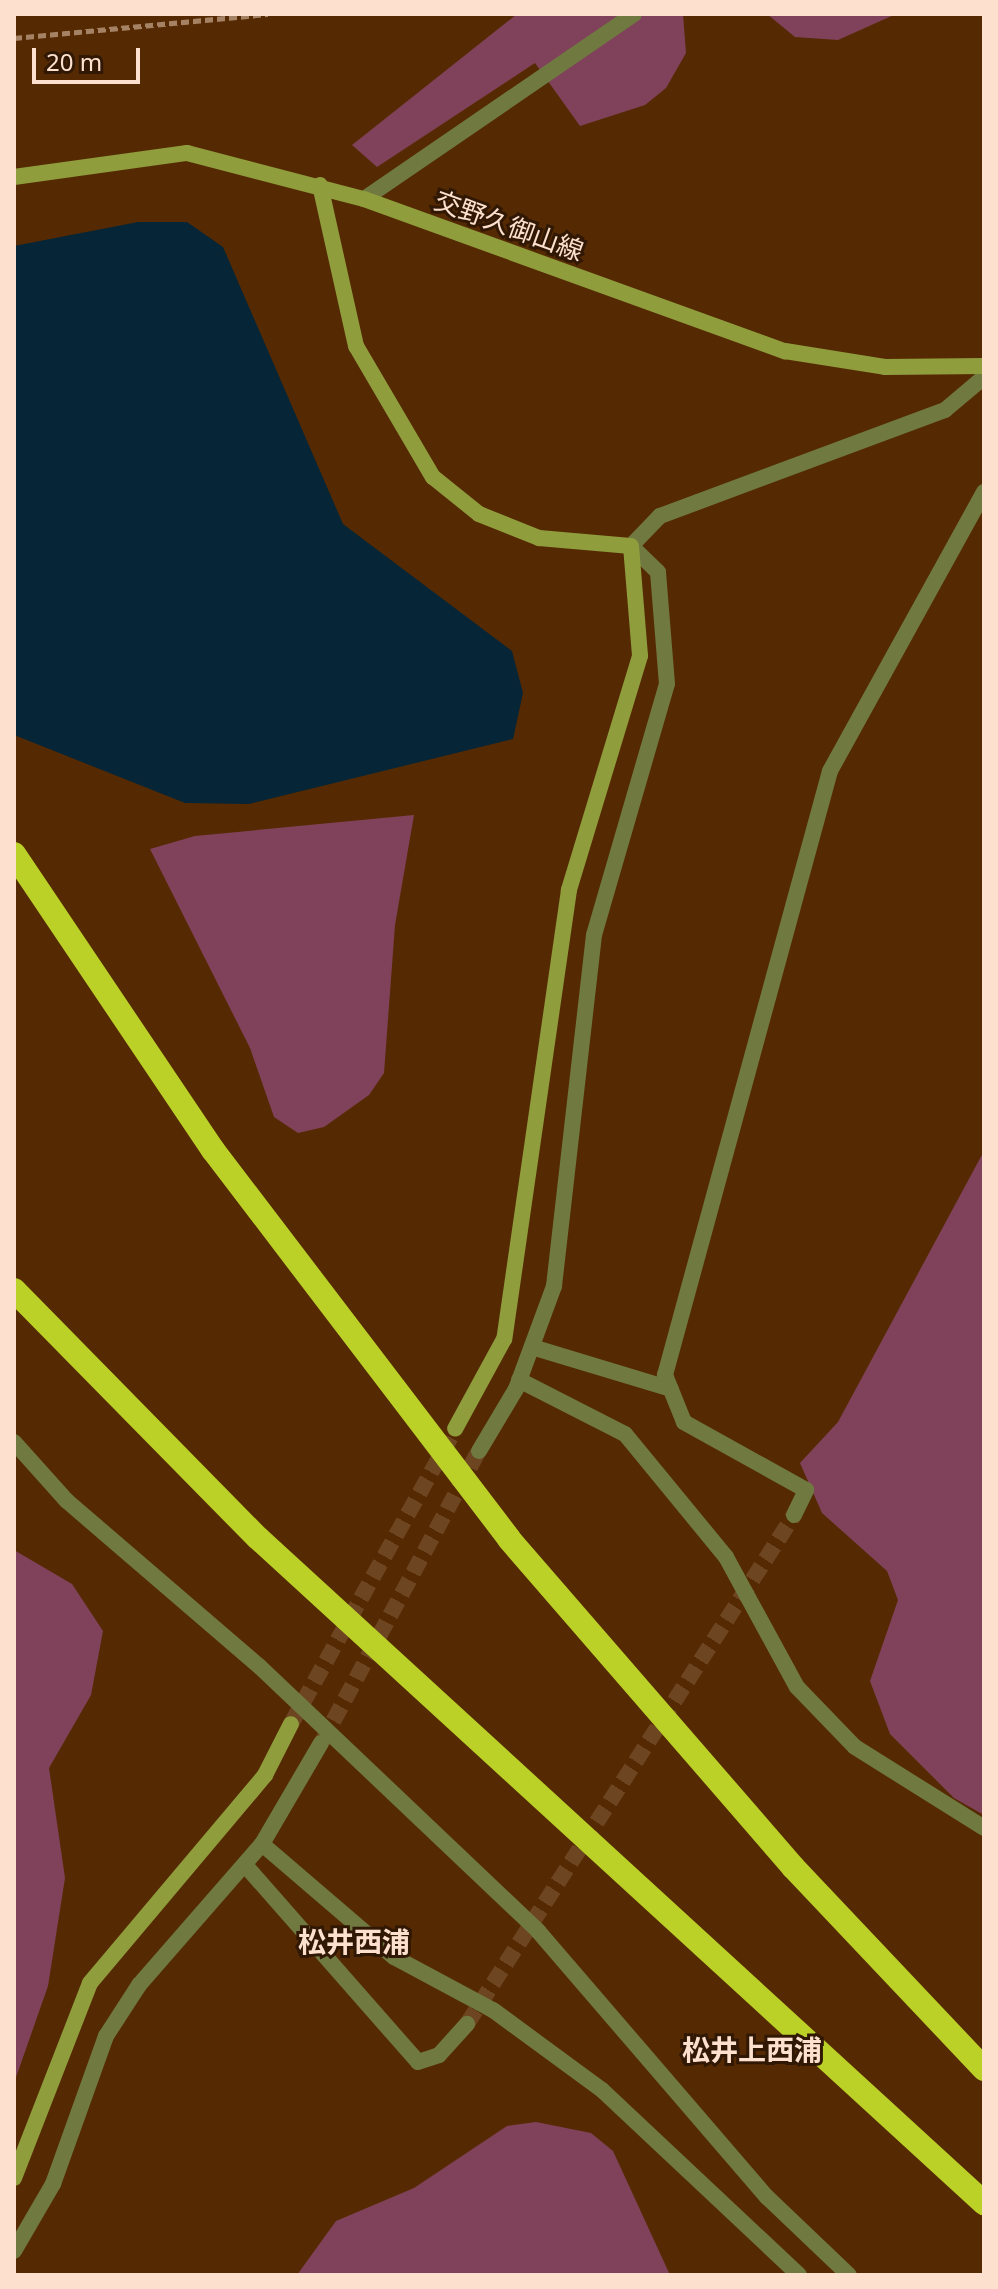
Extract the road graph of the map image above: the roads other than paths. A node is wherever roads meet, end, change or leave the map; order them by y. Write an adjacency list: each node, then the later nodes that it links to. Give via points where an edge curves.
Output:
1 (634, 14): 4 (street)
2 (14, 177): 3 (street, 交野久御山線, via 187,153)
3 (320, 185): 4 (street, 交野久御山線); 8 (street, via 356,346 433,477 479,514 539,538)
4 (364, 199): 5 (street, 交野久御山線, via 785,351 885,367)
5 (984, 366)
6 (984, 377): 8 (street, via 945,410 660,516)
7 (984, 492): 13 (street, via 830,771 665,1375)
8 (631, 546): 11 (street, via 658,572 667,684 594,935 554,1286); 14 (street, via 640,656 569,890 504,1339)
9 (14, 854): 24 (highway, via 213,1150 509,1539 793,1867)
10 (14, 1290): 26 (highway, via 258,1538)
11 (532, 1347): 12 (street); 13 (street)
12 (519, 1380): 16 (street); 20 (street, via 625,1434 726,1557 797,1687 855,1747)
13 (671, 1389): 17 (street, via 684,1422 806,1490)
14 (455, 1429)
15 (14, 1442): 29 (street, via 67,1501 259,1666 538,1931 767,2197)
16 (479, 1451)
17 (794, 1515)
18 (291, 1724): 25 (street, via 265,1775 90,1983)
19 (321, 1743): 21 (street)
20 (984, 1828)
21 (262, 1844): 22 (street); 28 (street, via 394,1957 493,2010 602,2090)
22 (245, 1865): 23 (street, via 418,2062 439,2055); 27 (street, via 139,1985 106,2036 53,2184)
23 (467, 2024)
24 (984, 2069)
25 (14, 2178)
26 (984, 2203)
27 (14, 2251)
28 (799, 2275)
29 (849, 2275)

